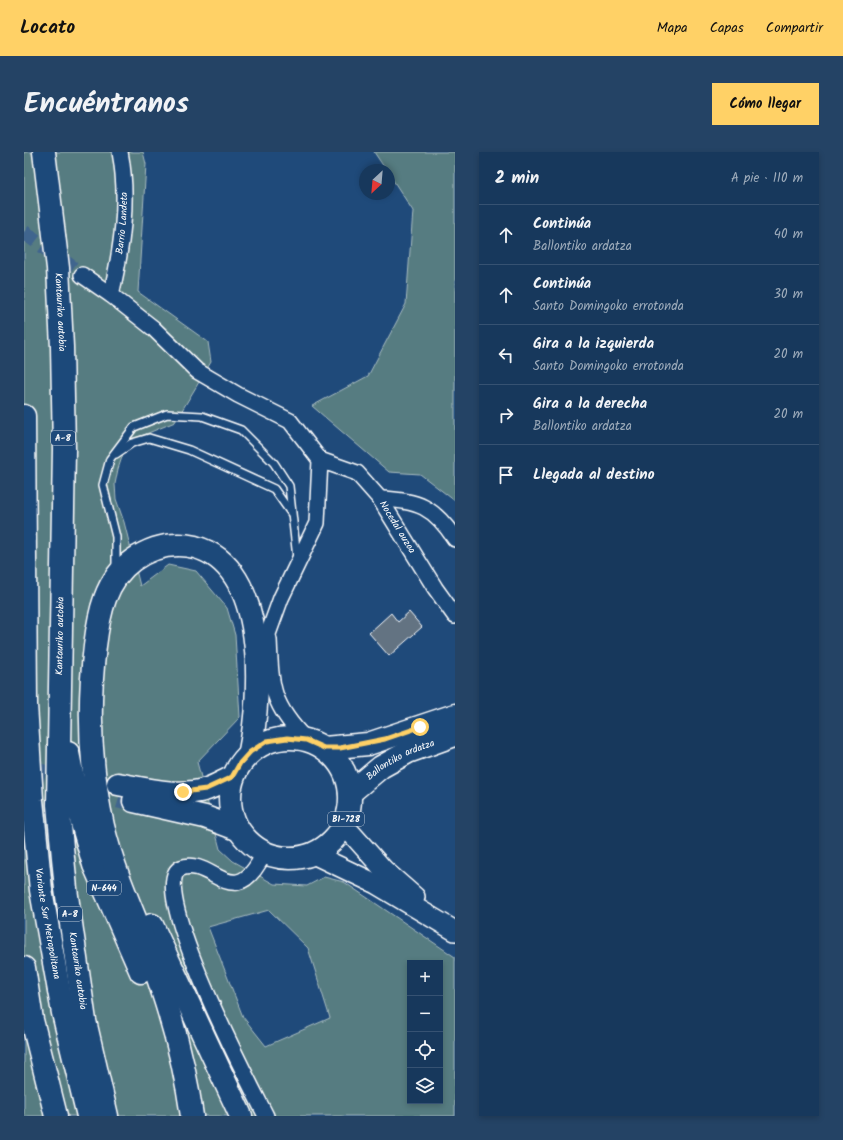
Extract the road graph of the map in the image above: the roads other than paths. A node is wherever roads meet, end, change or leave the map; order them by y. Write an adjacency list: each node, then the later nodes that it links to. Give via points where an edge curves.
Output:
1 (44, 152): 17 (main road, Kantauriko autobia / A-8, via 58,268 62,347 64,449)
2 (120, 152): 4 (street, Barrio Landeta, via 124,173 124,214)
3 (82, 275): 4 (street)
4 (111, 295): 7 (street, via 152,328 197,371 290,421)
5 (24, 416): 32 (main road, Variante Sur Metropolitana, via 26,705 32,800 41,890 63,1013)
6 (110, 459): 9 (lane, via 132,443 149,438 189,450 274,489); 9 (lane, via 134,427 167,414 202,416 242,430 274,463 289,486); 12 (lane, via 104,485 116,537)
7 (320, 460): 8 (street, Nocedal auzoa, via 357,473); 11 (street, via 317,523)
8 (380, 499): 10 (street, via 402,500 426,508 446,526); 13 (street, Nocedal auzoa)
9 (294, 518): 11 (lane)
10 (455, 539)
11 (297, 564): 14 (street)
12 (116, 575): 15 (main road, via 139,556 171,544 184,544 201,549 218,559 233,575 251,613); 16 (main road, via 102,607 97,629)
13 (455, 616)
14 (269, 630): 15 (street); 20 (street, via 271,671 276,699 290,723)
15 (257, 668): 21 (main road, via 256,719)
16 (92, 705): 30 (main road, via 92,747 103,824 118,877 161,987); 35 (main road, via 104,783 114,824 144,908)
17 (59, 709): 30 (main road, N-644, via 82,823 94,865); 33 (main road, Kantauriko autobia / A-8, via 58,805 66,889 85,1021)
18 (455, 715): 20 (main road, Ballontiko ardatza / BI-728, via 368,744)
19 (455, 735): 23 (main road, Ballontiko ardatza, via 420,747 387,764)
20 (315, 744): 21 (main road, BI-728, via 287,738 267,741); 23 (main road, BI-728, via 337,760 346,776)
21 (250, 752): 22 (main road, BI-728)
22 (232, 777): 25 (main road, BI-728, via 229,794 230,812); 25 (main road, BI-728, via 206,789 183,792 121,792)
23 (350, 793): 24 (main road, BI-728, via 349,810)
24 (344, 826): 27 (main road, BI-728, via 336,838); 28 (street, via 384,870)
25 (237, 829): 26 (main road, BI-728, via 249,843)
26 (264, 853): 27 (main road, BI-728, via 288,859); 36 (street, via 256,871 246,879 226,881 192,866 180,868 174,874 173,881 175,906 209,1001)
27 (313, 854): 28 (street, via 376,884)
28 (453, 930)
29 (24, 968): 31 (main road, via 32,1020)
30 (180, 1058): 34 (main road, N-644)
31 (56, 1116)
32 (88, 1116)
33 (107, 1116)
34 (192, 1116)
35 (241, 1116)
36 (266, 1116)

